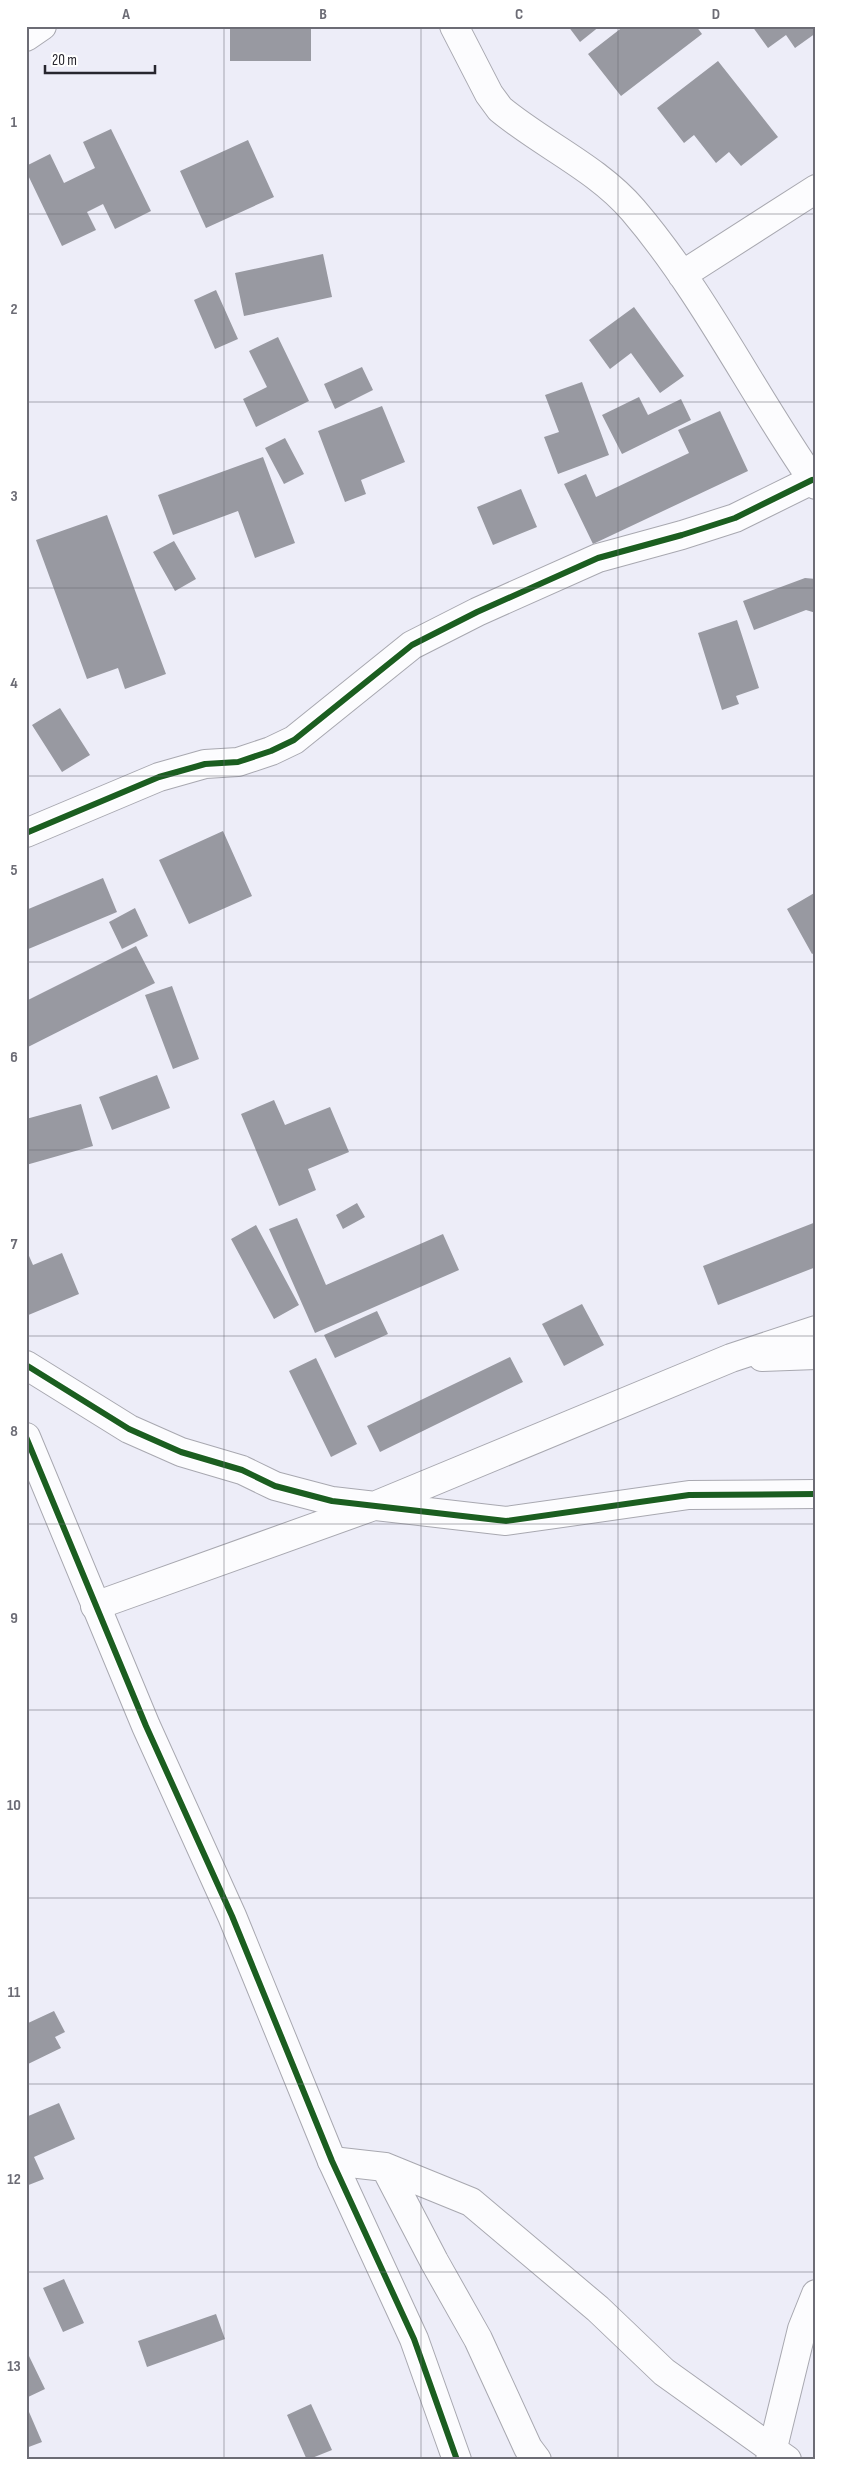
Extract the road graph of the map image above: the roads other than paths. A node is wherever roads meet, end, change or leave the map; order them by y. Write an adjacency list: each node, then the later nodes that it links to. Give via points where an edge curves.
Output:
1 (42, 26): 3 (street)
2 (454, 26): 5 (street, via 488,94 500,109 610,187 632,209)
3 (26, 37)
4 (816, 189): 5 (street)
5 (682, 276): 6 (street)
6 (814, 482): 7 (street, via 735,518 598,558 477,612 412,645 294,740 271,751 238,762 205,764 159,777)
7 (26, 833)
8 (816, 1330): 10 (street)
9 (816, 1355): 10 (street)
10 (731, 1358): 14 (street)
11 (26, 1365): 14 (street, via 129,1429 181,1452 242,1470 275,1486 332,1501)
12 (27, 1439): 15 (street)
13 (816, 1494): 14 (street, via 689,1495 506,1521)
14 (374, 1506): 15 (street)
15 (96, 1606): 16 (street, via 232,1916)
16 (332, 2160): 17 (street); 20 (street, via 414,2339)
17 (385, 2167): 19 (street, via 471,2202 598,2309 664,2372); 21 (street, via 478,2339 528,2448)
18 (816, 2294): 19 (street, via 802,2329)
19 (777, 2456)
20 (457, 2460)
21 (537, 2460)

